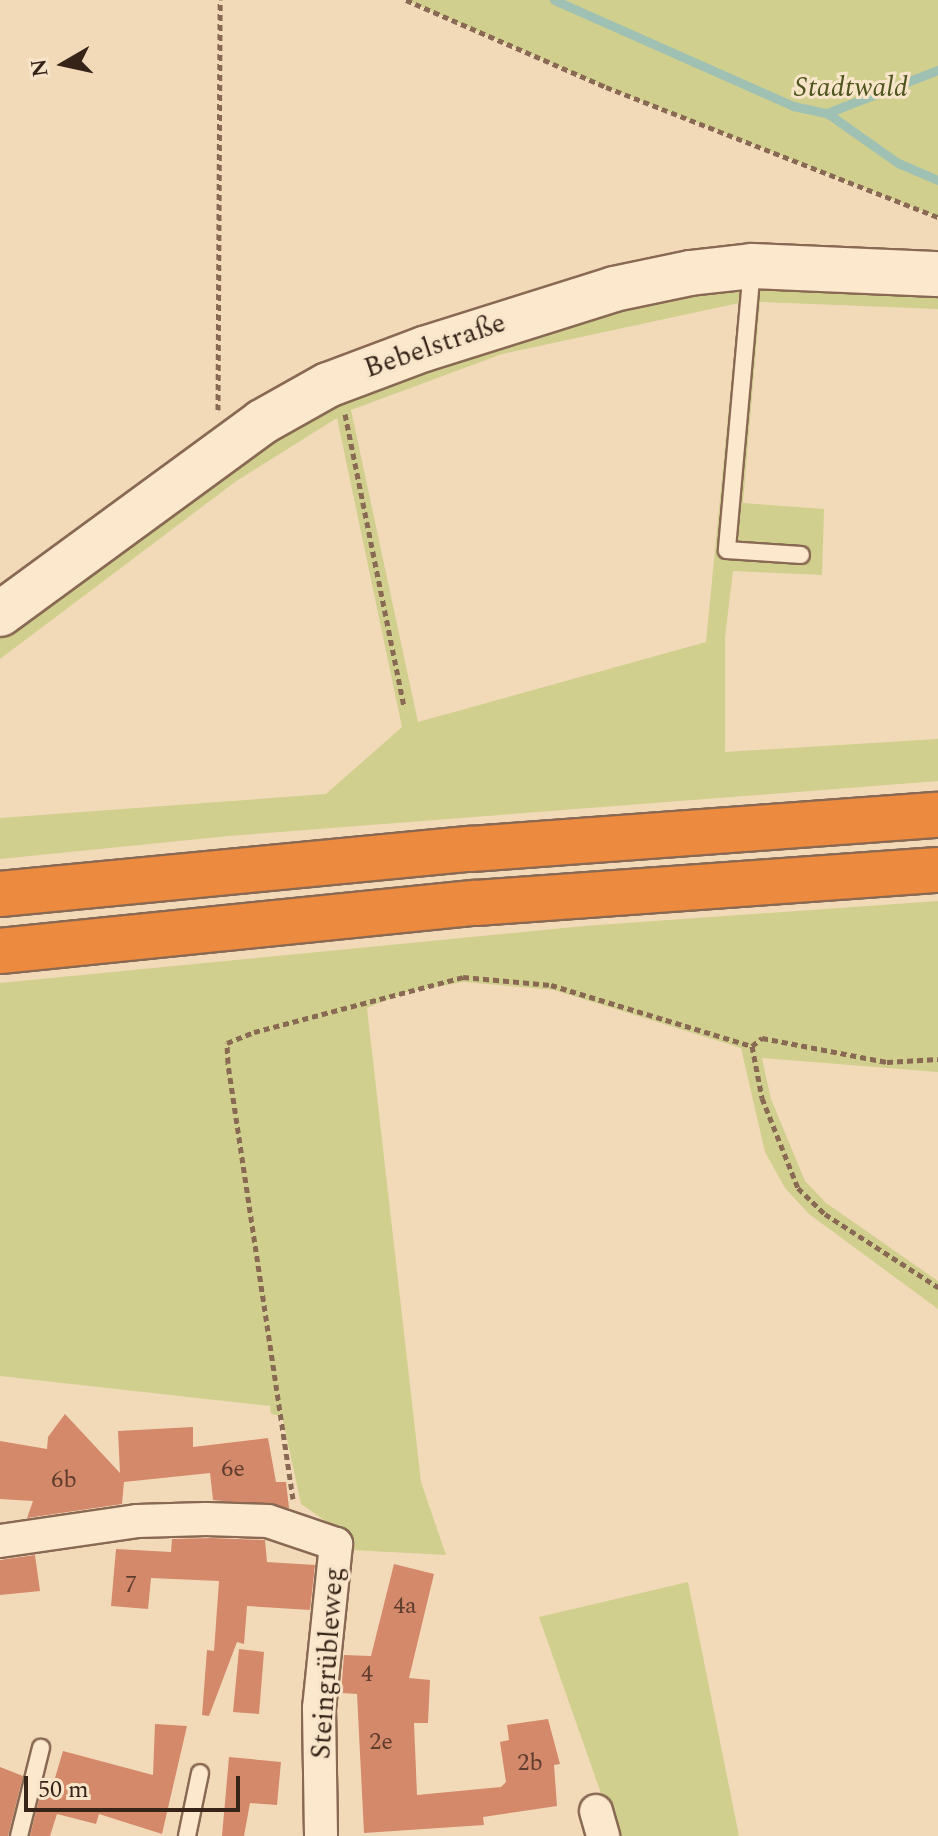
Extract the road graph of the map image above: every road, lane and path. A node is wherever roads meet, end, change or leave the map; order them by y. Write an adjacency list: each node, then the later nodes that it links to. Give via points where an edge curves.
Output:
1 (220, 0): 7 (path, via 217,395)
2 (406, 0): 3 (path, via 606,87)
3 (938, 217)
4 (752, 266): 5 (street, Bebelstraße); 6 (street, Bebelstraße, via 614,289); 8 (lane, via 727,550)
5 (938, 274)
6 (336, 382): 7 (street, Bebelstraße); 10 (path)
7 (222, 451): 9 (street, Bebelstraße)
8 (801, 555)
9 (0, 614)
10 (404, 707)
11 (938, 815): 13 (highway, via 471,849)
12 (938, 870): 14 (highway, via 476,903)
13 (0, 894)
14 (0, 951)
15 (752, 1046): 16 (path, via 762,1038 887,1062); 17 (path, via 762,1098 798,1188 825,1214); 18 (path, via 551,985 463,977 227,1043 279,1430)
16 (938, 1059)
17 (938, 1287)
18 (300, 1536): 19 (street, Steingrübleweg, via 268,1521 206,1519 137,1521); 24 (street, Steingrübleweg, via 336,1544 319,1708)
19 (0, 1541)
20 (41, 1748): 22 (lane)
21 (200, 1773): 23 (lane)
22 (19, 1836)
23 (187, 1836)
24 (321, 1836)

